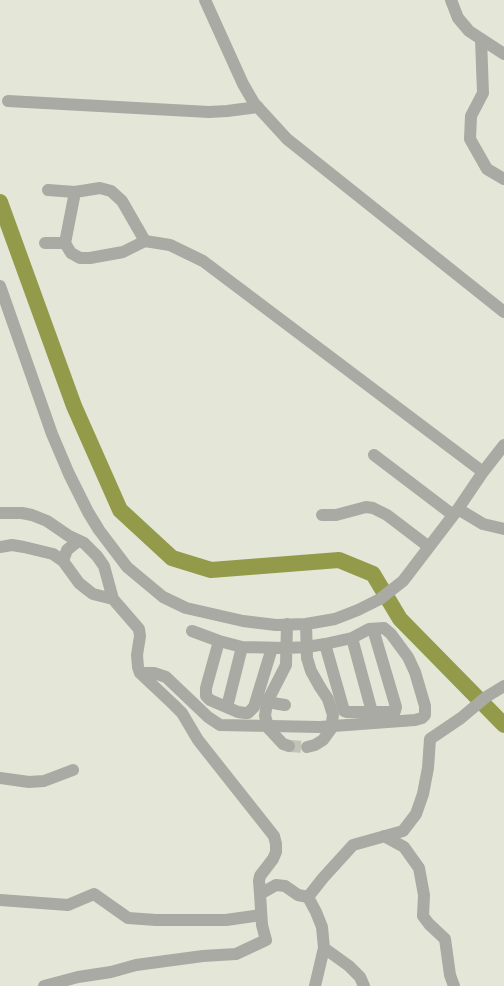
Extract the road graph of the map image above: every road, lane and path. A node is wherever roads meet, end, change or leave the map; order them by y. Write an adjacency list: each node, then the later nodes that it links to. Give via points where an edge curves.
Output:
1 (205, 0): 6 (street, via 243,84)
2 (451, 0): 3 (street, via 458,18 469,31)
3 (481, 39): 4 (street); 7 (street, via 483,93 471,116 470,138 488,169)
4 (504, 54)
5 (8, 101): 6 (street, via 209,112)
6 (258, 107): 14 (street, via 287,139)
7 (504, 179)
8 (48, 190): 9 (street)
9 (75, 192): 10 (street, via 100,188 111,191 122,201); 12 (street)
10 (145, 241): 12 (street, via 123,252 90,258 80,258 71,253); 17 (street, via 170,244 203,261)
11 (45, 243): 12 (street)
12 (65, 243)
13 (0, 286): 22 (street, via 52,434 69,474)
14 (504, 312)
15 (504, 445): 17 (street)
16 (374, 455): 18 (street)
17 (483, 472): 18 (street)
18 (456, 512): 21 (street, via 483,524); 26 (street)
19 (0, 513): 23 (street, via 32,515 47,521)
20 (322, 515): 26 (street, via 373,508)
21 (504, 529)
22 (99, 530): 25 (street); 29 (street, via 127,567 163,597 186,608 214,615 243,621)
23 (78, 541): 25 (street); 27 (street, via 67,550)
24 (0, 547): 27 (street, via 12,545 46,551)
25 (89, 547): 28 (street, via 104,566)
26 (429, 547): 30 (street, via 403,581 380,599 335,619)
27 (63, 561): 28 (street, via 79,583 93,594)
28 (113, 598): 40 (street, via 139,629 137,655)
29 (287, 624): 30 (street); 39 (street)
30 (306, 624): 37 (street)
31 (373, 629): 33 (street); 40 (street, via 384,628 408,657 425,706 425,715 422,718 320,727 220,725 166,677 154,673); 45 (street, via 396,707 392,712)
32 (192, 631): 34 (street)
33 (352, 638): 35 (street); 45 (street)
34 (219, 641): 36 (street); 44 (street, via 205,693 210,700)
35 (325, 644): 37 (street); 45 (street, via 344,711)
36 (242, 647): 38 (street); 44 (street)
37 (307, 647): 39 (street); 47 (street, bridge, via 311,671 328,700 333,715 331,729 323,740)
38 (272, 648): 39 (street); 44 (street, via 251,711 245,713)
39 (287, 648): 42 (street, via 286,665)
40 (140, 673): 51 (street, via 182,714 198,740 274,836 276,852 260,876)
41 (504, 686): 50 (street, via 430,739 428,768 416,814 403,832)
42 (267, 702): 43 (street); 46 (street, bridge, via 265,716 269,729 283,744)
43 (285, 705)
44 (227, 707)
45 (372, 712)
46 (289, 746)
47 (307, 747)
48 (73, 770): 49 (street, via 44,781 29,782)
49 (0, 778)
50 (384, 836): 52 (street, via 353,845); 59 (street, via 404,847 419,868 424,895 423,916 445,939)
51 (260, 894): 52 (street, via 276,886 285,886 298,895); 54 (street)
52 (308, 897): 55 (street, via 322,927)
53 (0, 900): 54 (street, via 68,906 94,894 128,918 226,920)
54 (260, 915): 56 (street, via 266,940 236,954 136,965)
55 (324, 948): 57 (street); 58 (street, via 349,966 360,977)
56 (44, 986)
57 (316, 986)
58 (364, 986)
59 (454, 986)

